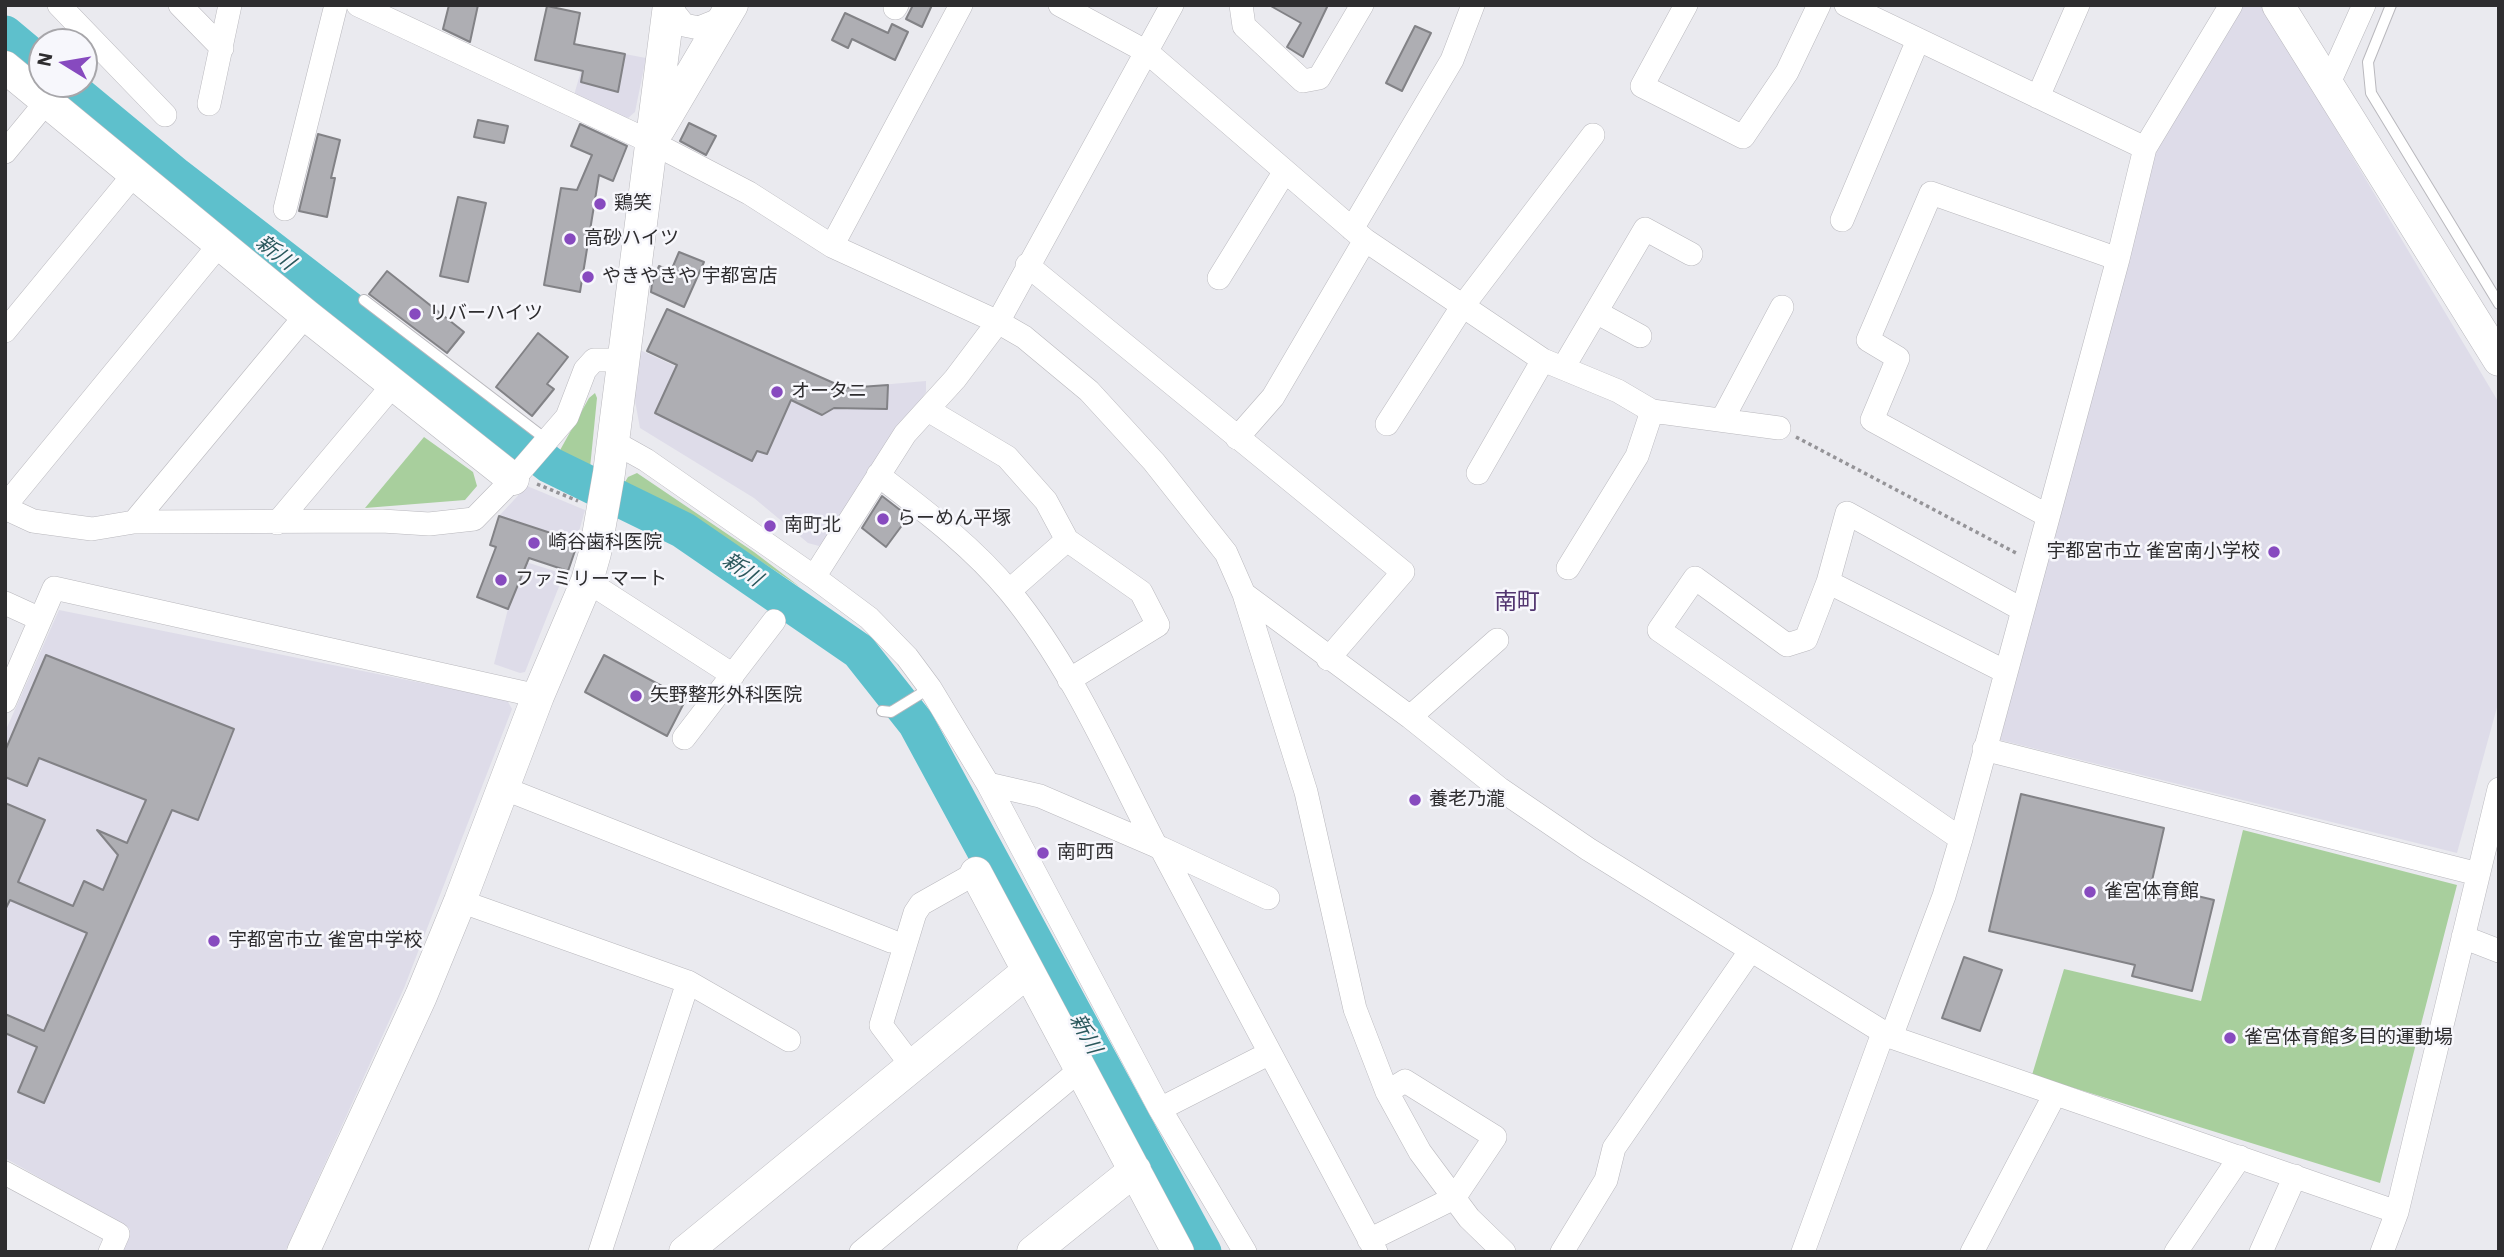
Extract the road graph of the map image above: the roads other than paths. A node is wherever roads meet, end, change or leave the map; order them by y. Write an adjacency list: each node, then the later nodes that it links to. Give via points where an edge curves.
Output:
1 (59, 5): 30 (street)
2 (180, 5): 23 (street)
3 (230, 5): 23 (street)
4 (336, 5): 37 (street)
5 (358, 5): 32 (street)
6 (961, 5): 41 (street)
7 (1060, 5): 24 (street)
8 (1172, 5): 24 (street)
9 (1241, 5): 10 (street, via 1244,26 1303,81 1320,78)
10 (1362, 5)
11 (1473, 5): 39 (street, via 1452,60)
12 (1686, 5): 13 (street, via 1642,86 1743,137 1787,72)
13 (1819, 5)
14 (1846, 5): 22 (street)
15 (2078, 5): 27 (street)
16 (2231, 5): 33 (street)
17 (2278, 5): 26 (street)
18 (2364, 5): 26 (street)
19 (2390, 5): 47 (lane, via 2368,62 2371,93)
20 (669, 6): 21 (street, via 684,25 699,28); 32 (street)
21 (728, 12): 32 (street)
22 (1918, 40): 27 (street); 38 (street)
23 (222, 48): 29 (street)
24 (1147, 52): 35 (street); 44 (street)
25 (5, 67): 28 (street)
26 (2328, 85): 56 (street)
27 (2038, 97): 33 (street)
28 (47, 101): 34 (street); 36 (street)
29 (209, 104)
30 (165, 115)
31 (1593, 135): 48 (street)
32 (651, 142): 41 (street, via 749,193); 55 (street)
33 (2145, 148): 43 (street)
34 (5, 152)
35 (1285, 171): 39 (street); 45 (street)
36 (135, 173): 40 (street); 53 (street)
37 (285, 209)
38 (1842, 220)
39 (1359, 234): 48 (street); 64 (street, via 1273,397)
40 (219, 245): 51 (street); 70 (street)
41 (832, 246): 52 (street)
42 (1691, 254): 50 (street, via 1645,229)
43 (2118, 259): 71 (street); 71 (street, via 1931,192 1868,340 1898,358 1872,420)
44 (1027, 265): 52 (street); 64 (street)
45 (1219, 278)
46 (364, 300): 66 (lane)
47 (2499, 304)
48 (1462, 307): 57 (street); 62 (street)
49 (1782, 307): 61 (street)
50 (1596, 312): 54 (street); 57 (street)
51 (306, 316): 58 (street); 72 (street)
52 (998, 322): 59 (street); 80 (street, via 1024,337 1089,391 1154,462 1226,552)
53 (5, 331)
54 (1640, 337)
55 (622, 360): 65 (street); 66 (street, via 593,360 567,417)
56 (2499, 360)
57 (1553, 364): 60 (street); 67 (street)
58 (393, 385): 69 (street); 73 (street)
59 (928, 410): 68 (street, via 905,434); 74 (street, via 1007,457 1046,501)
60 (1652, 411): 61 (street); 75 (street, via 1637,456)
61 (1722, 420): 63 (street)
62 (1387, 424)
63 (1779, 428)
64 (1237, 438): 86 (street, via 1403,572)
65 (612, 441): 76 (street); 77 (street)
66 (544, 444): 69 (street)
67 (1478, 473)
68 (878, 475): 76 (street); 79 (street, via 954,533)
69 (515, 477): 73 (street, via 474,519 429,524)
70 (5, 507): 72 (street, via 54,525 92,529)
71 (2048, 516): 82 (street)
72 (134, 522): 73 (street)
73 (277, 523)
74 (1067, 540): 79 (street); 89 (street, via 1141,592 1158,625)
75 (1568, 568)
76 (814, 577): 90 (street, via 869,618 907,657)
77 (587, 581): 88 (street); 91 (street)
78 (1828, 582): 82 (street, via 1847,513); 87 (street); 100 (street, via 1806,639 1787,645 1695,578 1659,630)
79 (1009, 591): 89 (street)
80 (1244, 594): 86 (street); 117 (street, via 1306,792 1355,1009)
81 (5, 603): 83 (street)
82 (2023, 610): 87 (street)
83 (40, 619): 91 (street, via 54,588); 92 (street)
84 (774, 621): 88 (street)
85 (1497, 640): 94 (street)
86 (1328, 659): 94 (street)
87 (2006, 672): 96 (street)
88 (733, 675): 95 (street)
89 (1069, 680): 101 (street)
90 (921, 694): 93 (lane); 97 (street)
91 (538, 696): 98 (street)
92 (5, 701)
93 (887, 712)
94 (1409, 717): 108 (street, via 1500,789 1588,849)
95 (684, 738)
96 (1984, 749): 100 (street); 103 (street)
97 (989, 783): 101 (street, via 1040,796); 119 (street)
98 (503, 788): 105 (street); 107 (street)
99 (2499, 789): 103 (street)
100 (1961, 839): 112 (street, via 1944,896)
101 (1158, 847): 104 (street); 114 (street)
102 (976, 873): 110 (street); 115 (street, via 920,904 915,913 881,1025)
103 (2478, 874): 106 (street)
104 (1268, 898)
105 (460, 901): 111 (street); 128 (street)
106 (2463, 937): 109 (street); 125 (street)
107 (891, 941)
108 (1751, 950): 112 (street); 136 (street, via 1614,1148 1606,1180)
109 (2499, 951)
110 (1027, 972): 115 (street); 116 (street)
111 (688, 982): 113 (street); 129 (street)
112 (1887, 1035): 118 (street); 137 (street)
113 (789, 1040)
114 (1268, 1054): 119 (street); 126 (street)
115 (912, 1066): 130 (street)
116 (1081, 1069): 121 (street); 131 (street)
117 (1387, 1092): 124 (street, via 1420,1152); 124 (street, via 1405,1081 1495,1137)
118 (2055, 1094): 120 (street); 138 (street)
119 (1160, 1109): 134 (street)
120 (2240, 1157): 123 (street); 139 (street)
121 (1135, 1170): 132 (street); 133 (street)
122 (5, 1173): 127 (street, via 118,1234)
123 (2295, 1176): 125 (street); 140 (street)
124 (1454, 1198): 126 (street); 135 (street)
125 (2397, 1212): 141 (street)
126 (1372, 1246)
127 (110, 1252)
128 (303, 1252)
129 (600, 1252)
130 (685, 1252)
131 (862, 1252)
132 (1033, 1252)
133 (1178, 1252)
134 (1245, 1252)
135 (1504, 1252)
136 (1562, 1252)
137 (1803, 1252)
138 (1972, 1252)
139 (2176, 1252)
140 (2261, 1252)
141 (2382, 1252)

